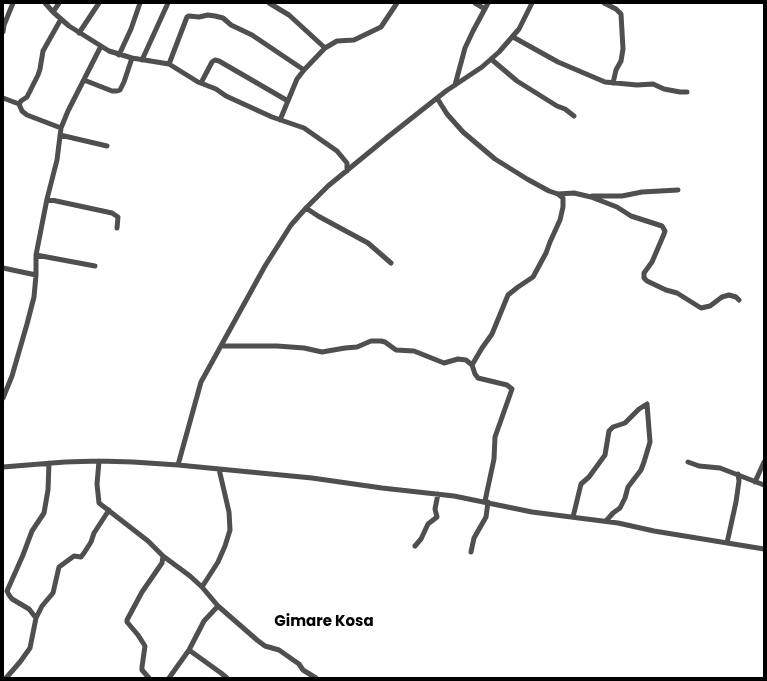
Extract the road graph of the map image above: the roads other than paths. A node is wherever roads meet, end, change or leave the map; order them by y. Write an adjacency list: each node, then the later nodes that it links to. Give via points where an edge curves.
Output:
1 (13, 3): 15 (street)
2 (46, 3): 13 (street)
3 (59, 3): 13 (street)
4 (99, 3): 16 (street)
5 (140, 3): 20 (street)
6 (168, 3): 22 (street)
7 (269, 3): 19 (street, via 289,15)
8 (397, 3): 19 (street, via 381,26 354,40 337,41)
9 (475, 3): 12 (street)
10 (532, 3): 17 (street)
11 (604, 3): 28 (street, via 621,14 623,49)
12 (486, 6): 29 (street, via 465,48)
13 (53, 12): 14 (street)
14 (61, 19): 16 (street); 34 (street, via 43,51 38,75 28,94)
15 (3, 32)
16 (79, 33): 18 (street)
17 (513, 37): 23 (street); 28 (street, via 564,65)
18 (101, 46): 20 (street); 26 (street)
19 (325, 48): 25 (street)
20 (119, 55): 21 (street)
21 (132, 58): 22 (street); 26 (street, via 122,87 117,91)
22 (142, 60): 24 (street)
23 (491, 60): 29 (street); 35 (street, via 517,81)
24 (169, 64): 25 (street, via 186,17 208,15 223,18); 27 (street)
25 (304, 70): 33 (street, via 297,79)
26 (84, 80): 37 (street)
27 (201, 83): 33 (street, via 212,62 219,60); 36 (street)
28 (613, 83): 30 (street, via 653,84 664,89)
29 (455, 85): 32 (street)
30 (687, 92)
31 (3, 98): 34 (street)
32 (437, 98): 41 (street); 44 (street, via 454,123 484,150 527,179)
33 (288, 101): 36 (street)
34 (19, 104): 37 (street, via 27,115)
35 (574, 116)
36 (280, 120): 40 (street, via 304,128 332,147)
37 (61, 128): 38 (street)
38 (60, 134): 39 (street); 46 (street, via 57,160)
39 (107, 146)
40 (347, 163): 41 (street); 42 (street)
41 (354, 165): 42 (street)
42 (347, 171): 47 (street)
43 (678, 190): 45 (street)
44 (558, 194): 45 (street, via 574,192); 56 (street, via 563,198 563,208 546,253 533,277 508,296 492,334)
45 (591, 197): 54 (street, via 664,228 652,262 644,273 644,278 648,281 677,293 701,308 729,295)
46 (47, 199): 48 (street, via 112,213 118,217); 49 (street)
47 (306, 208): 50 (street, via 368,243); 55 (street, via 265,266)
48 (117, 228)
49 (36, 255): 51 (street); 53 (street)
50 (391, 264)
51 (95, 266)
52 (3, 268): 53 (street)
53 (36, 275): 57 (street, via 34,297 27,324)
54 (739, 300)
55 (221, 346): 56 (street, via 277,346 322,352 381,341 396,350 414,351 444,363 463,359); 62 (street, via 201,382)
56 (472, 365): 69 (street, via 478,378 507,385 512,389 495,437)
57 (3, 398)
58 (99, 461): 61 (street); 62 (street); 70 (street, via 98,502)
59 (688, 462): 65 (street)
60 (764, 462): 66 (street)
61 (50, 463): 63 (street); 80 (street, via 44,513 32,531 7,591 8,595 29,609)
62 (178, 465): 64 (street)
63 (3, 467)
64 (219, 469): 68 (street); 78 (street, via 229,512 230,530 218,562)
65 (738, 474): 66 (street); 73 (street, via 736,502)
66 (755, 482): 67 (street)
67 (764, 485)
68 (438, 494): 69 (street); 74 (street, via 435,509 437,517 428,524)
69 (487, 502): 71 (street, via 532,512); 76 (street, via 486,517 474,538)
70 (109, 510): 77 (street); 80 (street, via 81,557 74,556 59,567 54,593 42,606)
71 (573, 517): 72 (street); 72 (street, via 581,484 604,455 609,431 625,423 647,404 650,442 644,462 628,487 620,508)
72 (606, 521): 73 (street)
73 (727, 543): 75 (street)
74 (415, 546)
75 (764, 549)
76 (471, 552)
77 (163, 556): 78 (street); 83 (street, via 162,563 127,620 145,646 142,670)
78 (202, 587): 79 (street)
79 (218, 606): 81 (street, via 204,622); 86 (street, via 263,644 279,650)
80 (36, 618): 82 (street, via 30,648)
81 (189, 650): 84 (street); 85 (street)
82 (6, 678)
83 (149, 678)
84 (169, 678)
85 (226, 678)
86 (316, 678)

